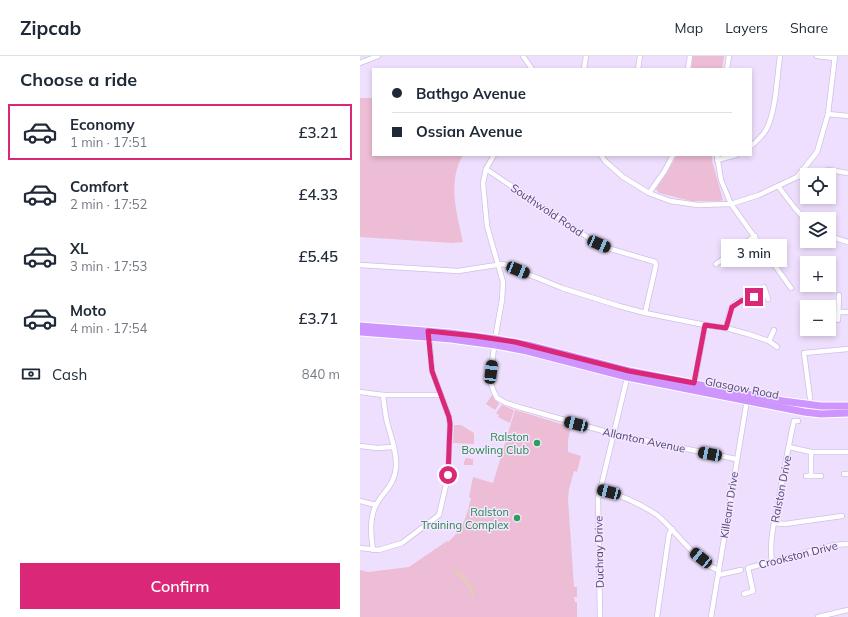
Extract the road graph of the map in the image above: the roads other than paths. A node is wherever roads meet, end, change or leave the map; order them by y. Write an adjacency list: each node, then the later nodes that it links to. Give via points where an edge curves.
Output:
1 (378, 56): 10 (street)
2 (523, 56): 11 (street)
3 (586, 56): 12 (street)
4 (640, 56): 13 (street)
5 (690, 56): 14 (street)
6 (729, 56): 15 (street)
7 (780, 56): 18 (street, via 773,111 766,130)
8 (817, 56): 9 (street)
9 (834, 57): 16 (street)
10 (360, 63)
11 (531, 68)
12 (584, 68)
13 (638, 68)
14 (688, 68)
15 (727, 68)
16 (828, 114): 17 (street); 25 (street, via 817,152)
17 (848, 116)
18 (752, 145)
19 (493, 156): 23 (street)
20 (602, 156): 27 (street, via 623,177)
21 (672, 156): 27 (street)
22 (717, 157): 28 (street, via 721,180)
23 (486, 169): 33 (street, via 483,183 487,226); 43 (street, Southwold Road, via 599,244 655,262)
24 (848, 173): 25 (street, via 829,170)
25 (797, 177): 26 (street)
26 (778, 186): 28 (street); 29 (street)
27 (649, 193): 28 (street, via 670,201 698,205)
28 (731, 204): 30 (street)
29 (800, 214)
30 (755, 236): 34 (street); 37 (street)
31 (836, 238): 32 (street)
32 (848, 242)
33 (499, 264): 35 (street, via 458,271); 43 (street, via 588,297); 53 (street, via 503,282)
34 (716, 264)
35 (360, 265)
36 (764, 287): 38 (street)
37 (792, 288)
38 (766, 294): 40 (street); 47 (street, via 736,303 730,311)
39 (839, 295): 41 (street)
40 (768, 299)
41 (839, 312): 42 (street); 44 (street)
42 (848, 312)
43 (645, 313): 45 (street)
44 (838, 320)
45 (705, 325): 47 (street); 57 (street)
46 (360, 326): 49 (main road, Glasgow Road)
47 (726, 328): 52 (street)
48 (774, 330): 52 (street)
49 (384, 331): 50 (main road, Glasgow Road); 51 (main road, Glasgow Road)
50 (360, 332)
51 (429, 334): 53 (main road, Glasgow Road); 60 (street, via 432,371)
52 (769, 341): 54 (street)
53 (495, 342): 56 (main road, Glasgow Road, via 528,345); 65 (street, Allanton Avenue, via 490,381 497,398 522,408)
54 (777, 347)
55 (848, 350): 62 (street, via 804,353)
56 (628, 374): 57 (main road, Glasgow Road); 65 (street, Duchray Drive)
57 (693, 387): 61 (main road, Glasgow Road)
58 (360, 392): 59 (street)
59 (383, 395): 60 (street); 67 (street)
60 (441, 395): 81 (street, via 450,424 448,476 440,512 434,520 402,543)
61 (747, 397): 62 (main road, Glasgow Road); 63 (main road, Glasgow Road, via 813,413); 71 (street, Killearn Drive)
62 (811, 401): 63 (main road, Glasgow Road)
63 (846, 409)
64 (798, 421): 68 (street, Ralston Drive, via 794,421)
65 (614, 434): 71 (street, Allanton Avenue); 73 (street, Duchray Drive)
66 (360, 446): 67 (street)
67 (394, 447): 75 (street, via 394,475 389,488)
68 (789, 447): 69 (street); 77 (street, Ralston Drive)
69 (811, 452): 70 (street); 72 (street, via 808,476)
70 (848, 452)
71 (736, 459): 84 (street, Killearn Drive)
72 (821, 476)
73 (600, 490): 78 (street, via 636,502); 87 (street, Duchray Drive)
74 (360, 501): 75 (street)
75 (376, 505): 81 (street, via 370,533)
76 (842, 516): 77 (street, via 832,514 784,524)
77 (774, 523): 82 (street, Ralston Drive, via 770,551)
78 (672, 529): 84 (street, via 689,549); 88 (street, via 669,534)
79 (848, 544): 82 (street, Crookston Drive, via 834,545)
80 (360, 548): 81 (street)
81 (373, 550)
82 (772, 562): 85 (street, Crookston Drive, via 748,568 753,591)
83 (741, 570): 84 (street)
84 (719, 572): 89 (street, Killearn Drive)
85 (744, 594)
86 (848, 610): 90 (street)
87 (600, 617)
88 (657, 617)
89 (711, 617)
90 (818, 617)

